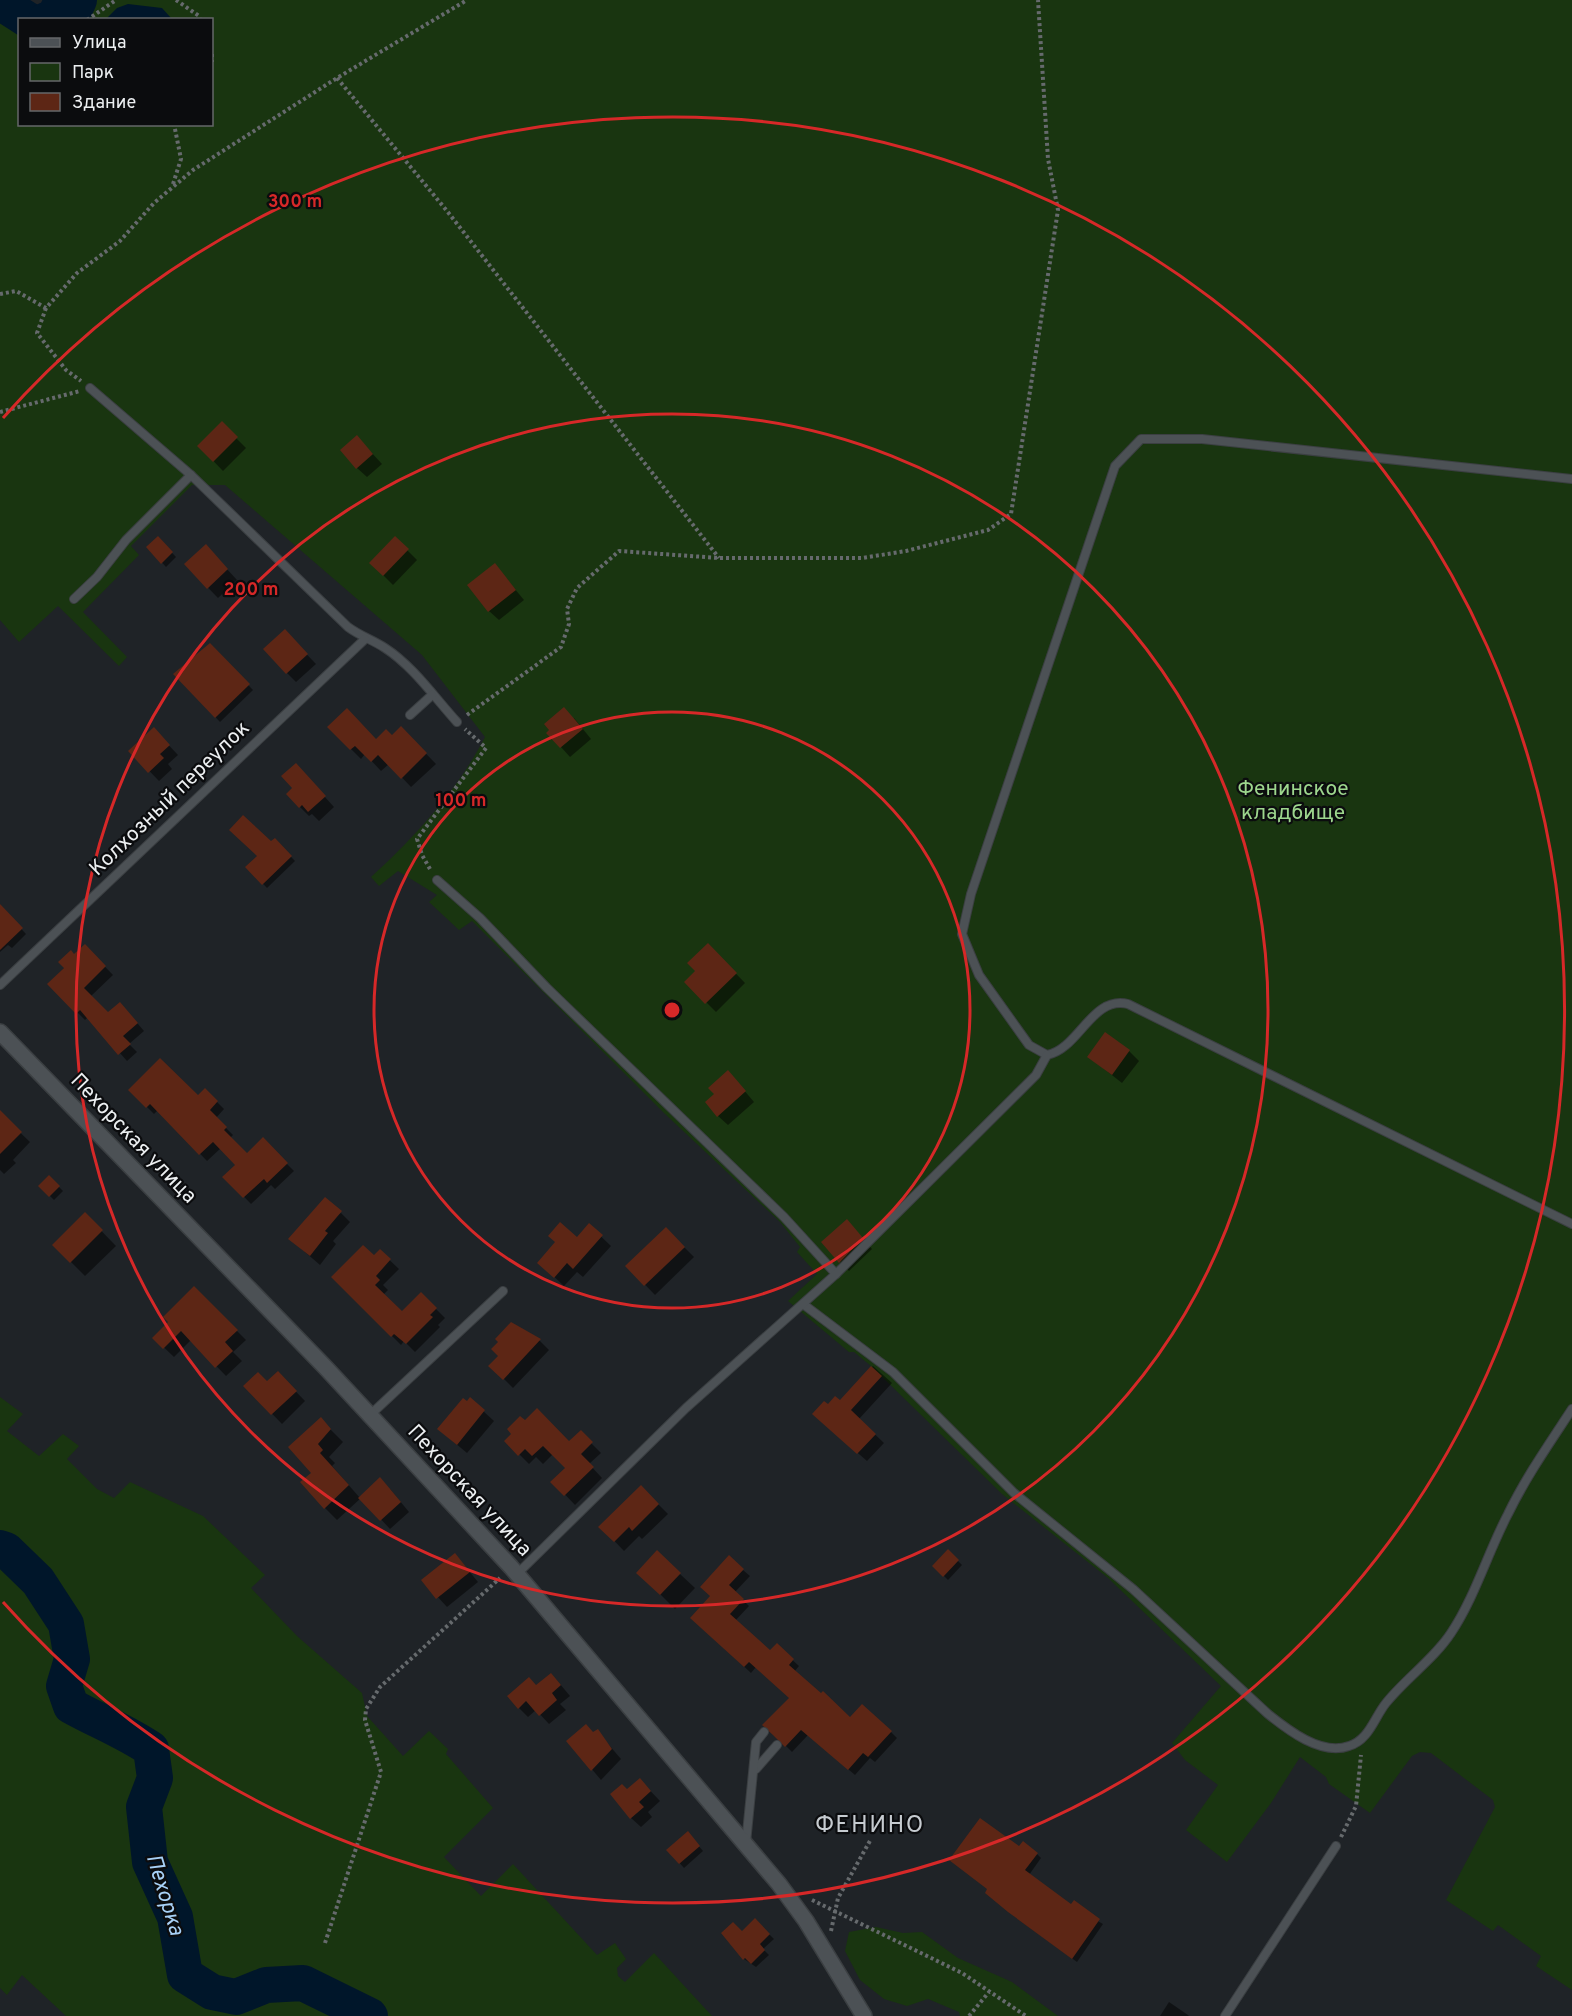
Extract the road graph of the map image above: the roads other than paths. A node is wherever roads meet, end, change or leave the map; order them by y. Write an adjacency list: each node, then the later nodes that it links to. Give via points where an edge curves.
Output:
1 (90, 388): 2 (lane)
2 (191, 475): 4 (lane); 5 (lane)
3 (1572, 479): 12 (lane, via 1202,439 1141,439 1115,466 971,894 962,934 979,975 1029,1045)
4 (74, 599)
5 (364, 639): 6 (lane, via 385,648); 10 (lane, Колхозный переулок)
6 (432, 695): 7 (lane); 8 (lane)
7 (410, 715)
8 (457, 722)
9 (437, 880): 14 (lane, via 784,1217)
10 (0, 986)
11 (0, 1032): 18 (street, Пехорская улица)
12 (1047, 1055): 13 (lane, via 1059,1053 1106,1005 1128,1004); 14 (lane, via 1036,1076)
13 (1572, 1224)
14 (836, 1274): 16 (lane)
15 (503, 1291): 18 (lane)
16 (803, 1304): 17 (lane, via 893,1372 1014,1493 1133,1588 1284,1728 1306,1740 1337,1748 1359,1742 1367,1734 1404,1681 1451,1633 1518,1495); 19 (lane)
17 (1572, 1410)
18 (370, 1415): 19 (street, Пехорская улица)
19 (514, 1570): 23 (street, Пехорская улица)
20 (764, 1732): 22 (lane, via 756,1742)
21 (777, 1744): 22 (lane)
22 (755, 1770): 23 (lane)
23 (746, 1845): 25 (street, Пехорская улица, via 779,1884)
24 (1336, 1846): 26 (lane)
25 (864, 2016)
26 (1225, 2016)

